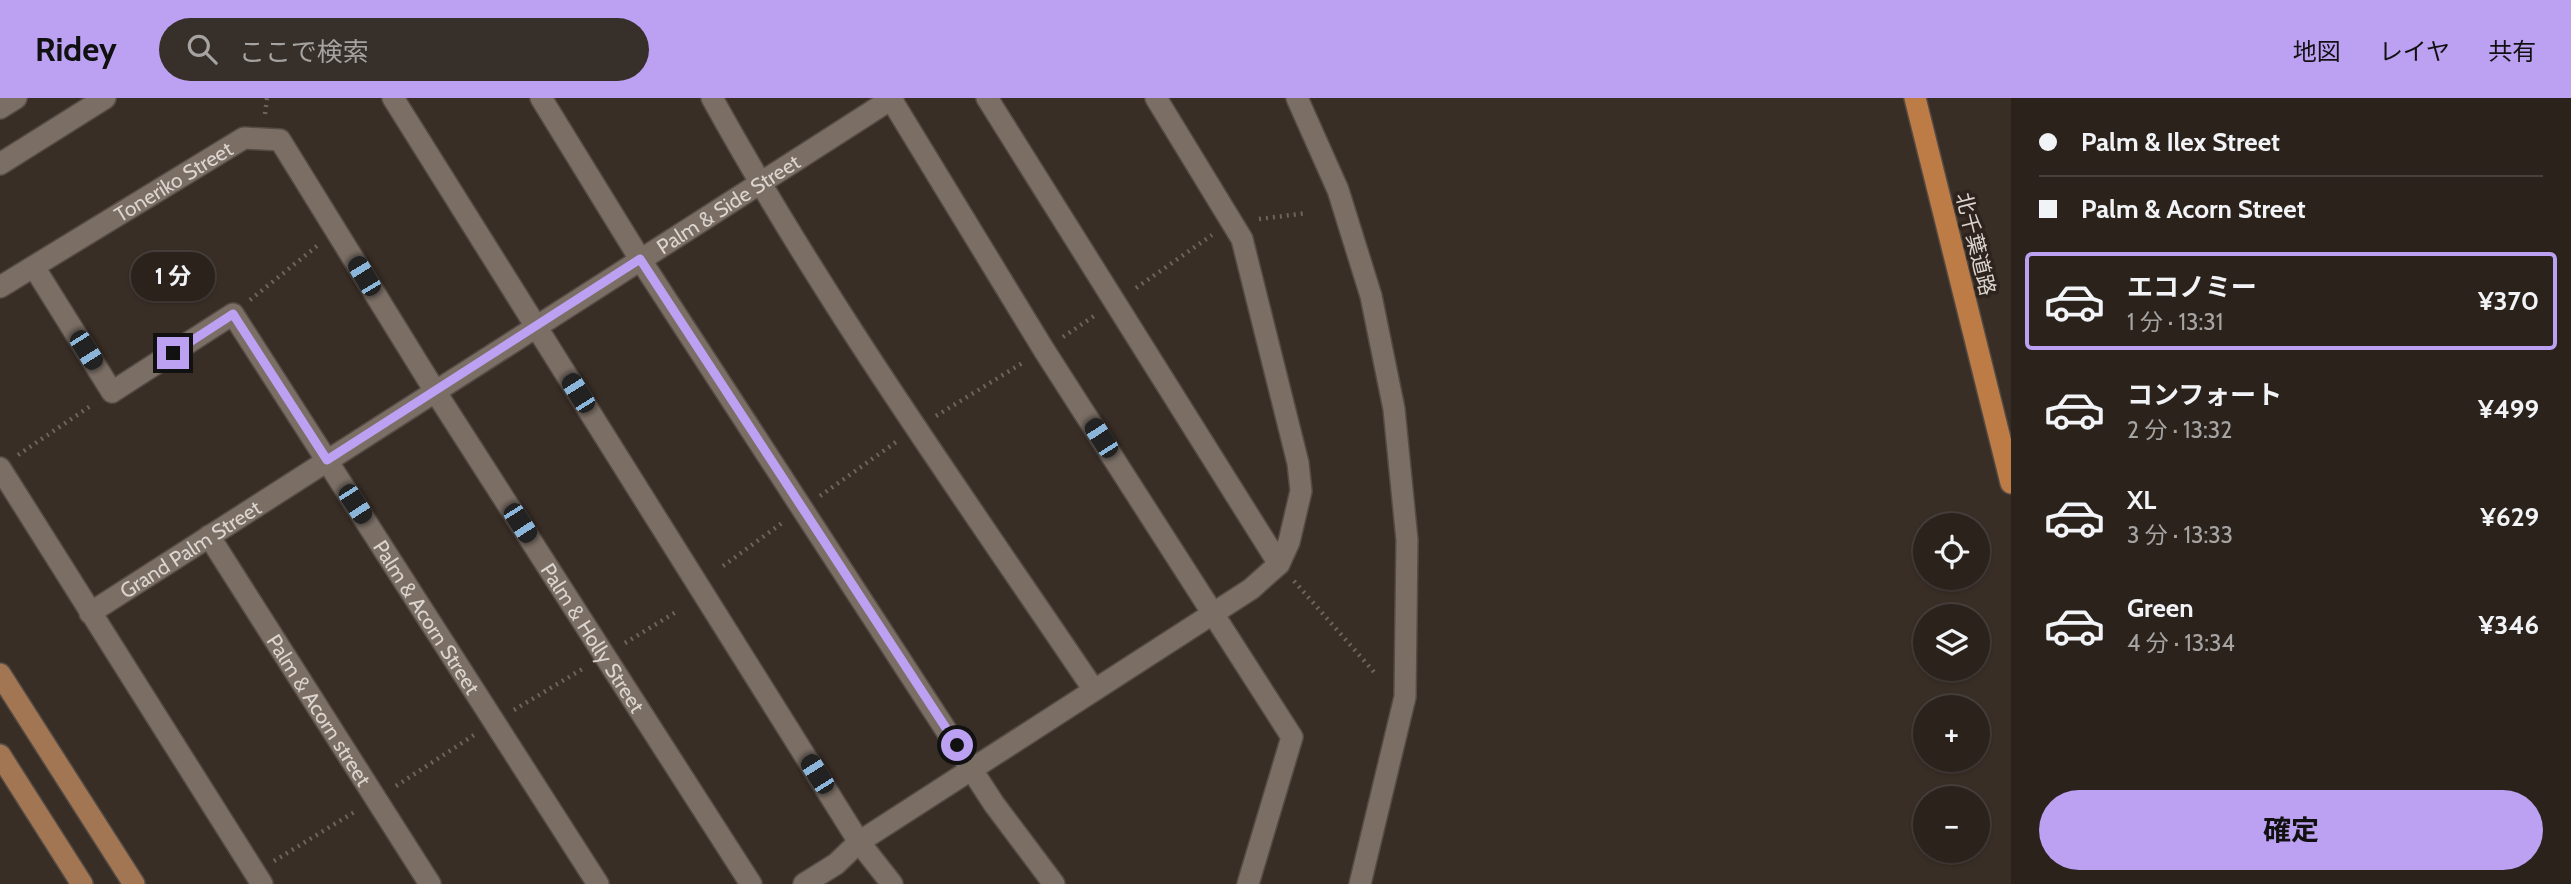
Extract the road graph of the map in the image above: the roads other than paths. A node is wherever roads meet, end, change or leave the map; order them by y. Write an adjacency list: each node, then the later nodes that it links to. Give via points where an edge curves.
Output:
1 (16, 98): 11 (street)
2 (105, 98): 12 (street)
3 (393, 98): 18 (street)
4 (541, 98): 14 (street)
5 (712, 98): 13 (street)
6 (986, 98): 24 (street)
7 (1156, 98): 24 (street, via 1242,239 1298,463 1301,491 1297,518)
8 (1297, 98): 42 (street, via 1338,190 1371,296 1394,409 1407,540 1405,697)
9 (1914, 98): 22 (highway, 北千葉道路)
10 (892, 99): 13 (street, Palm & Side Street); 26 (street, via 1044,350)
11 (0, 108)
12 (0, 164)
13 (759, 184): 14 (street, Palm & Side Street); 28 (street)
14 (640, 259): 17 (street, Palm & Side Street); 30 (street)
15 (34, 267): 16 (street, Toneriko Street); 19 (street, Toneriko Street, via 244,138 280,140); 20 (street, Palm & Acorn Street, via 112,392 233,314)
16 (0, 287)
17 (562, 310): 18 (street, Grand Palm Street)
18 (536, 326): 19 (street, Grand Palm Street); 31 (street)
19 (435, 391): 20 (street, Grand Palm Street); 37 (street, Palm & Holly Street)
20 (327, 460): 23 (street, Grand Palm Street); 36 (street, Palm & Acorn Street)
21 (6, 464): 25 (street)
22 (2011, 483)
23 (209, 536): 25 (street, Grand Palm Street); 35 (street, Palm & Acorn street)
24 (1279, 564): 26 (street)
25 (90, 613): 32 (street)
26 (1214, 614): 28 (street); 41 (street, via 1292,737)
27 (0, 674): 34 (main road)
28 (1094, 690): 30 (street)
29 (0, 755): 33 (main road)
30 (972, 768): 31 (street); 40 (street)
31 (859, 842): 38 (street, via 836,864); 39 (street)
32 (259, 878)
33 (82, 884)
34 (134, 884)
35 (430, 884)
36 (598, 884)
37 (751, 884)
38 (804, 884)
39 (892, 884)
40 (1054, 884)
41 (1248, 884)
42 (1360, 884)

